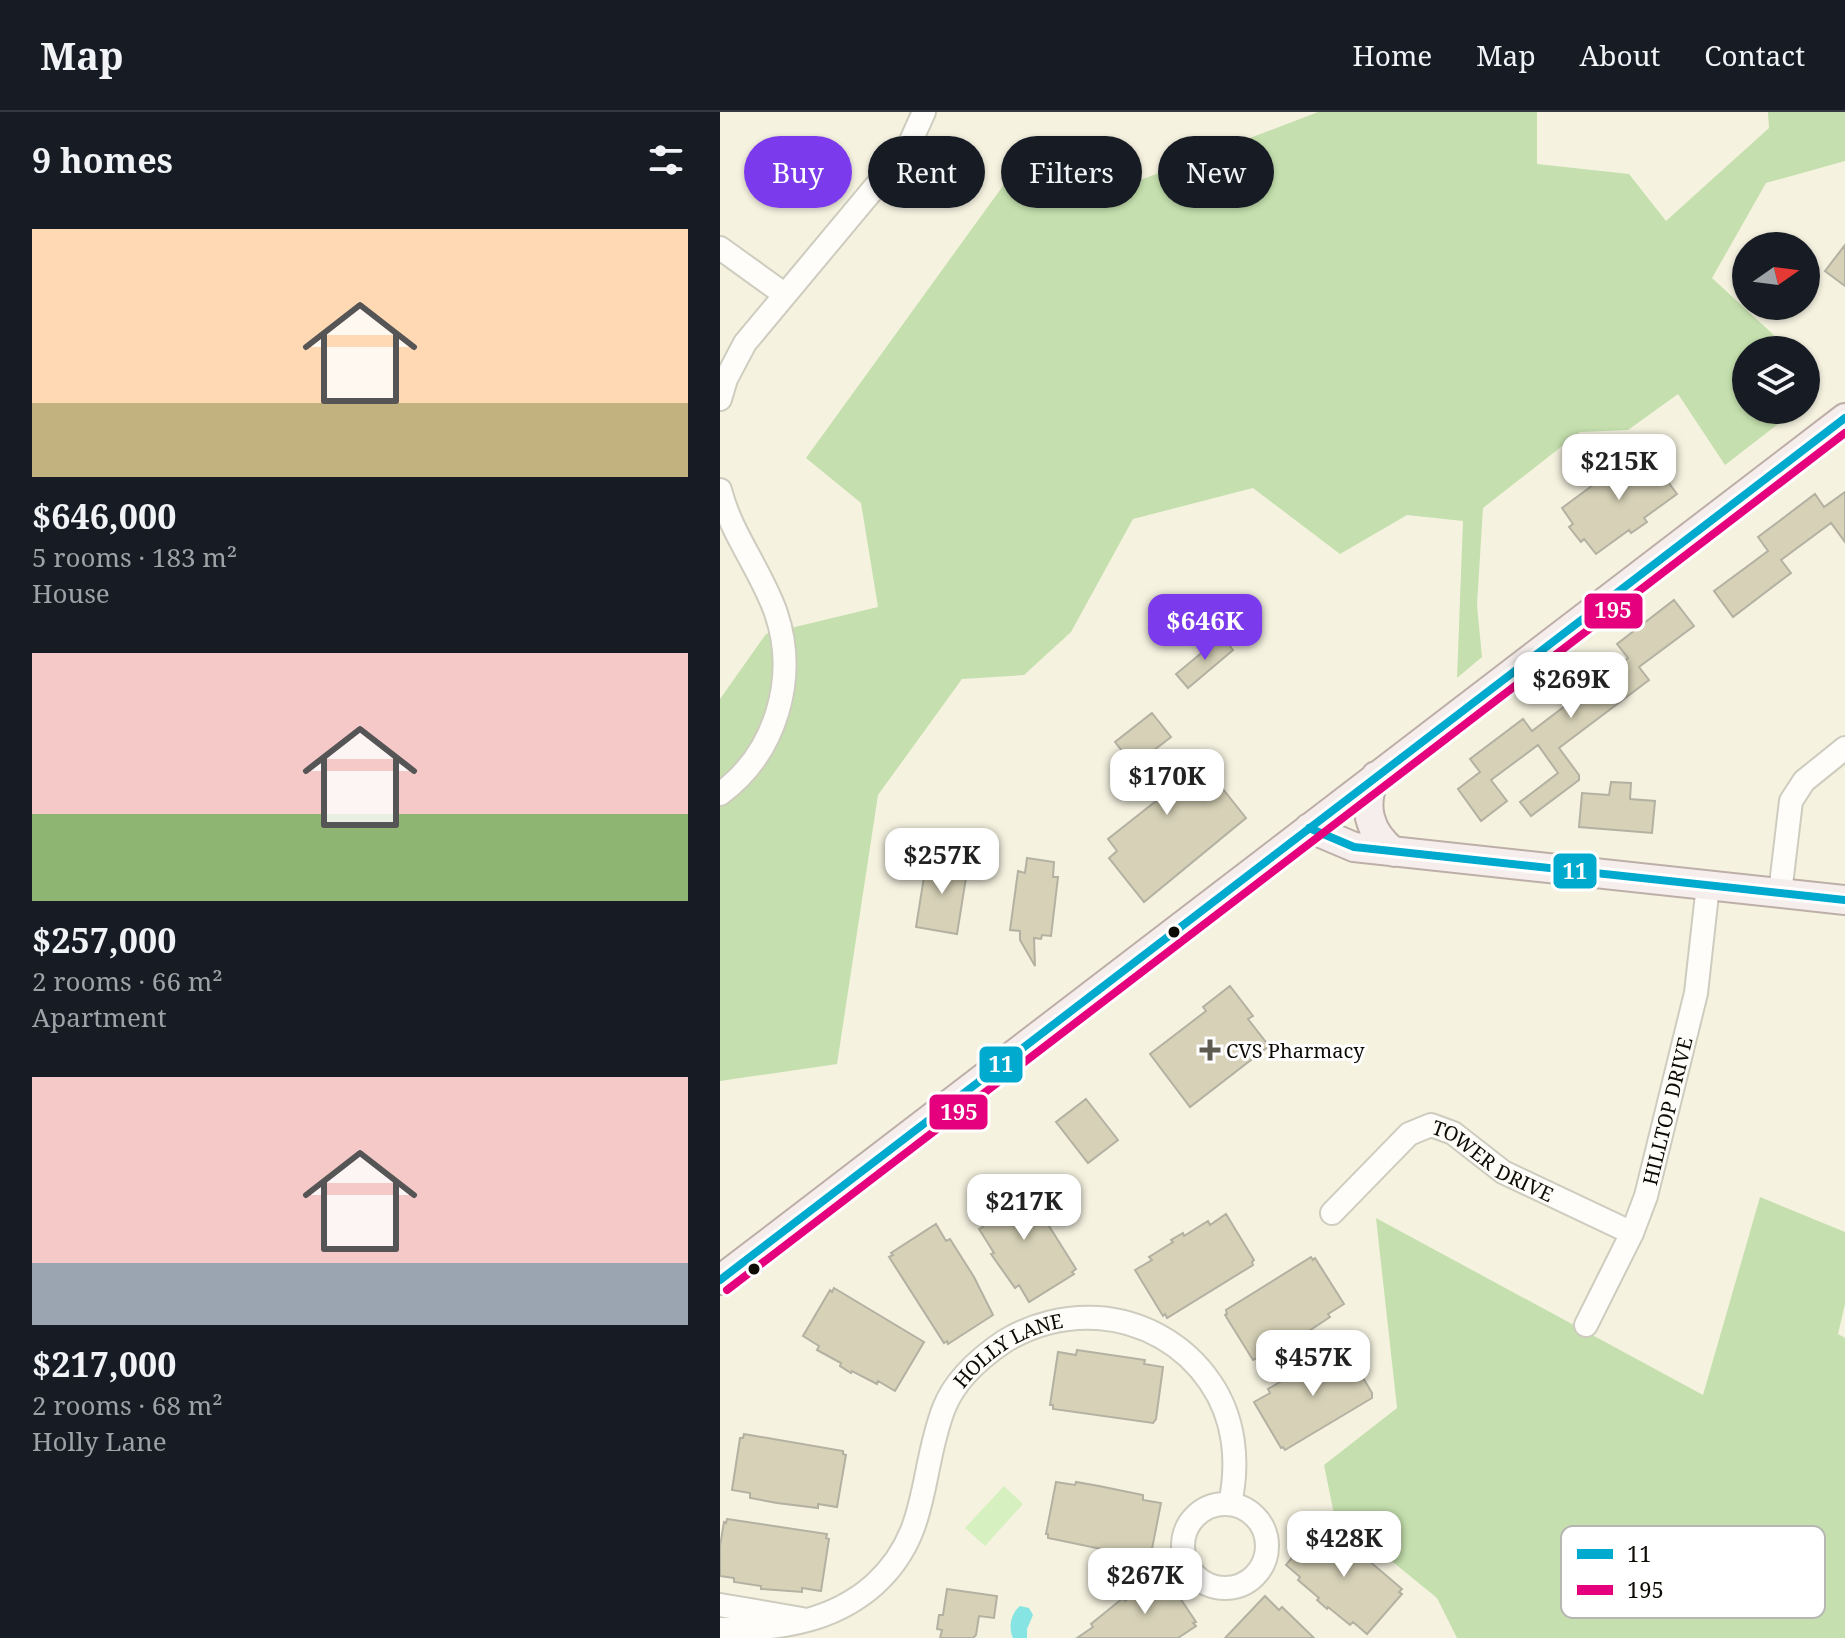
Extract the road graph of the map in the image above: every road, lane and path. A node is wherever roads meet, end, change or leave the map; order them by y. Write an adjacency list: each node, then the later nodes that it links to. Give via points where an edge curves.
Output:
1 (924, 112): 3 (street, via 900,157)
2 (720, 248): 3 (street)
3 (784, 294): 4 (street, via 745,343)
4 (720, 399)
5 (1845, 418): 8 (main road)
6 (720, 490): 9 (street, via 776,613 785,665 781,701 769,734 751,764)
7 (1845, 748): 13 (street, via 1794,794)
8 (1376, 776): 10 (main road); 11 (main road, via 1368,802 1370,820)
9 (720, 794)
10 (1309, 828): 11 (main road, via 1354,847); 17 (main road)
11 (1394, 852): 12 (main road)
12 (1708, 885): 13 (main road); 16 (street, HILLTOP DRIVE, via 1696,993)
13 (1780, 893): 14 (main road)
14 (1845, 900)
15 (1332, 1213): 16 (street, TOWER DRIVE, via 1409,1134 1431,1125 1453,1133 1503,1172)
16 (1632, 1233): 18 (street, HILLTOP DRIVE)
17 (720, 1280)
18 (1586, 1325)
19 (1230, 1504): 21 (street, HOLLY LANE, via 1235,1483 1232,1434 1215,1388 1194,1362 1161,1336 1122,1321 1075,1318 1041,1325 994,1348 954,1390 927,1471 918,1521 895,1562 853,1601)
20 (720, 1605): 21 (street)
21 (807, 1620): 22 (street, HOLLY LANE, via 765,1630)
22 (720, 1629)

